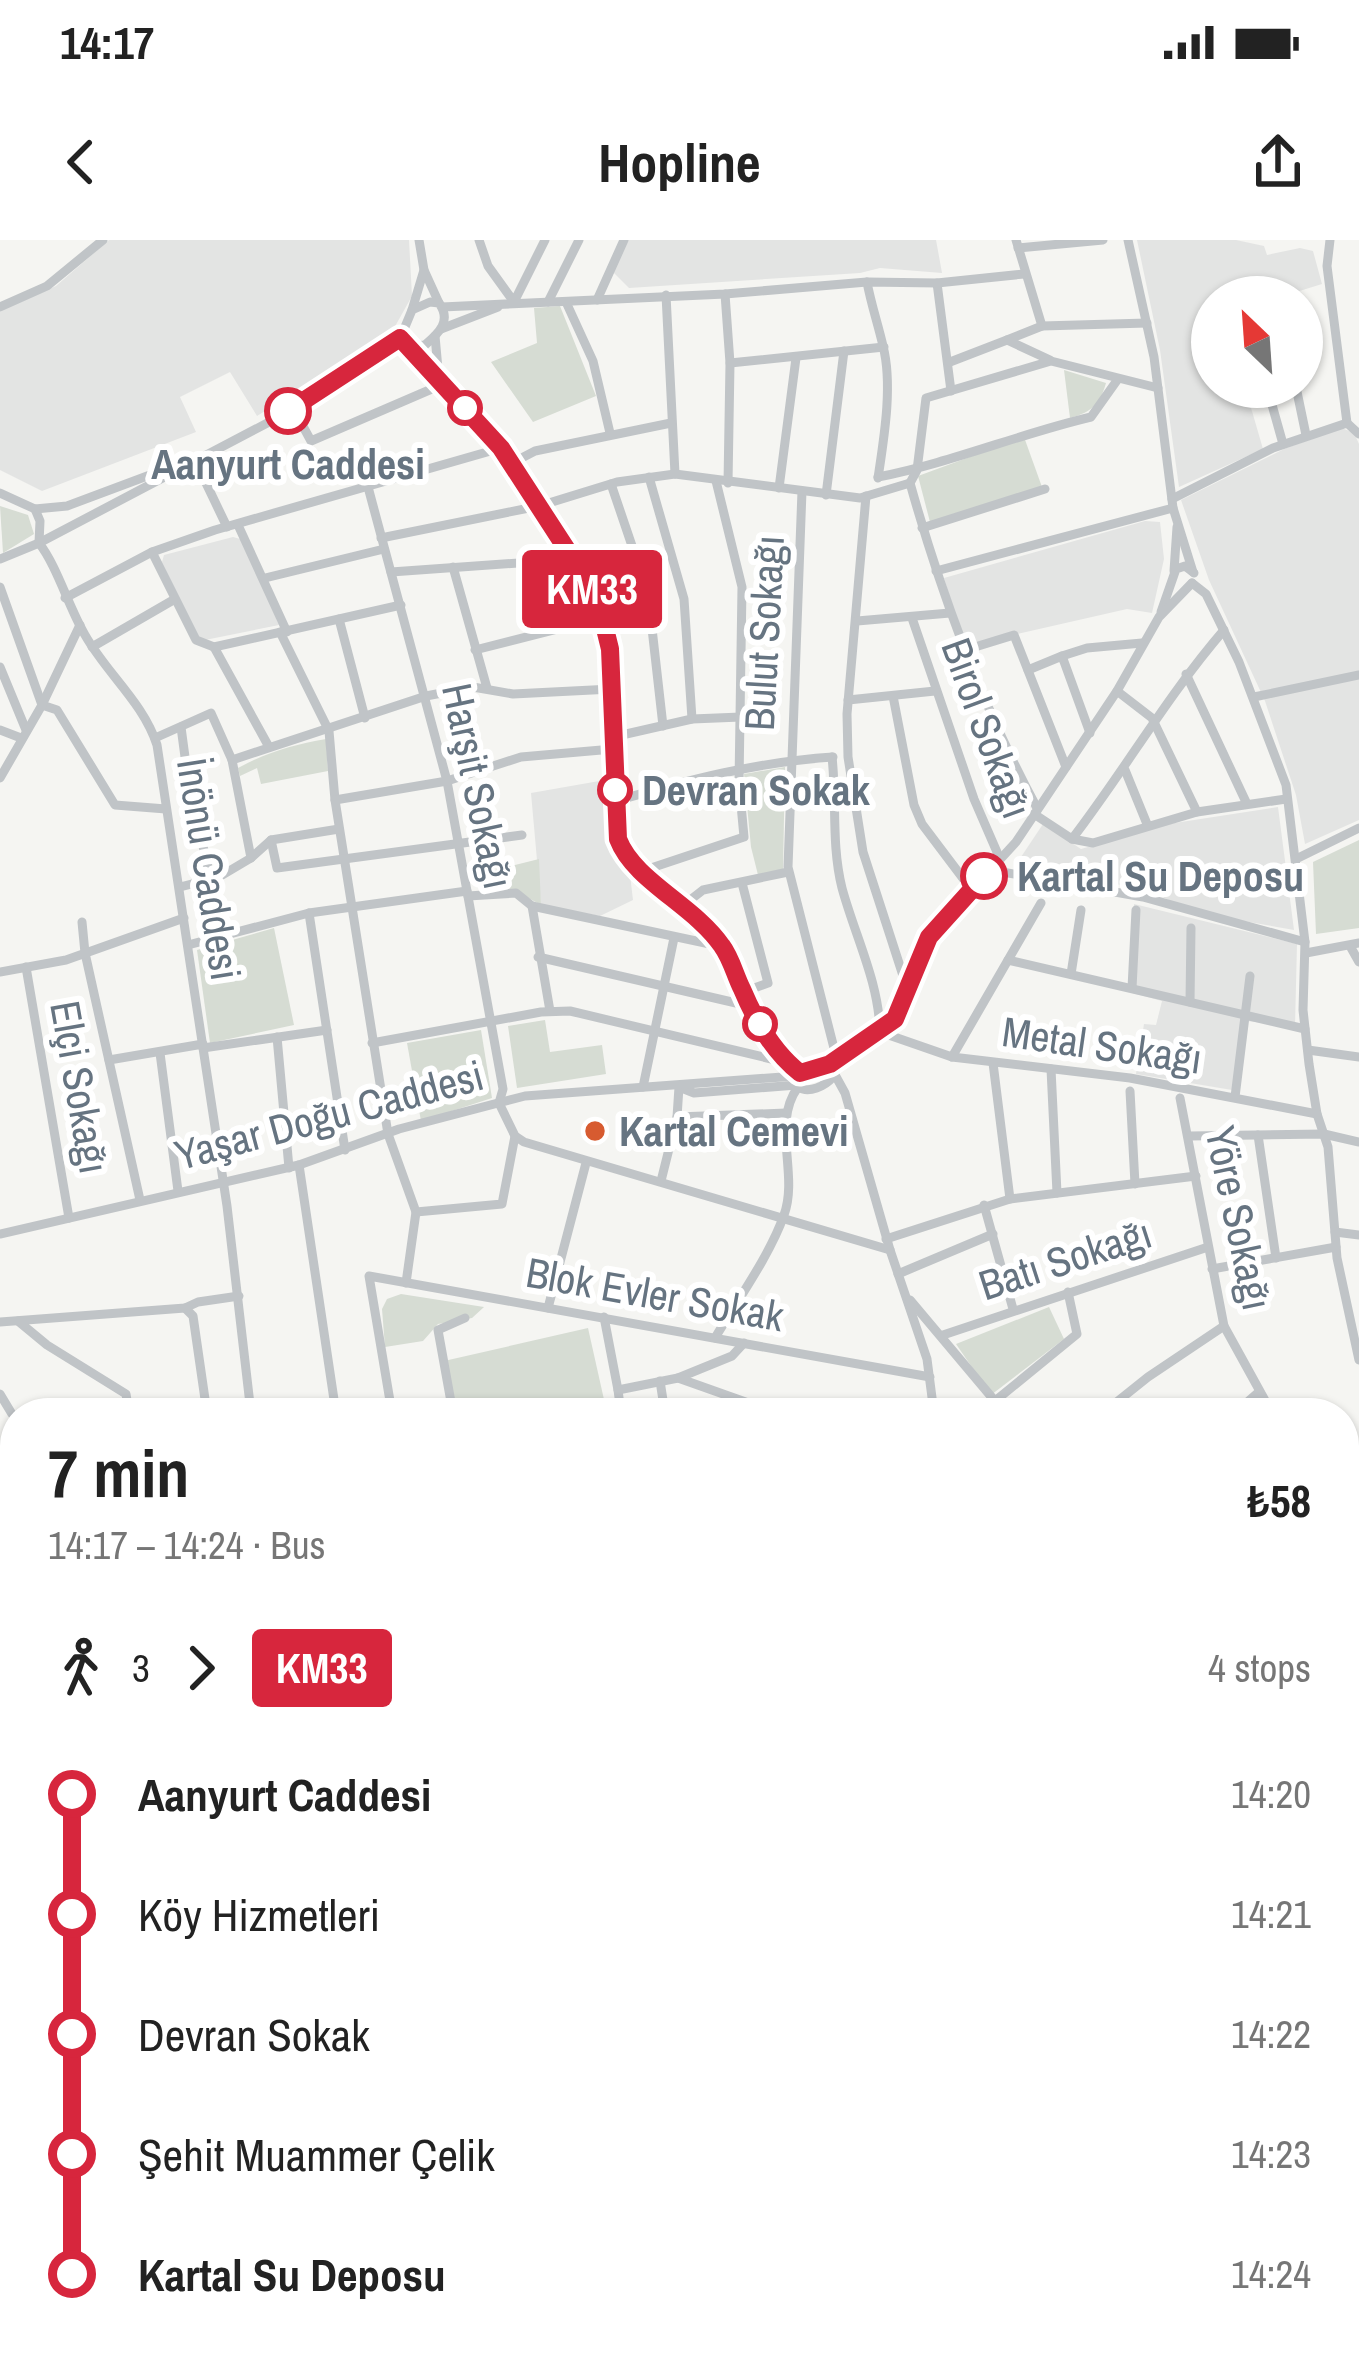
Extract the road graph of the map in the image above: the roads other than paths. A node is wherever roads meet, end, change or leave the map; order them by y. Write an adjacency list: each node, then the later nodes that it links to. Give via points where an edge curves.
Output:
1 (103, 240): 22 (street, via 46,286)
2 (419, 240): 11 (street)
3 (479, 240): 18 (street)
4 (545, 240): 18 (street)
5 (579, 240): 19 (street)
6 (624, 240): 17 (street)
7 (1103, 240): 10 (street)
8 (1128, 240): 24 (street)
9 (1330, 240): 43 (street)
10 (1017, 244): 12 (street)
11 (424, 270): 21 (street); 23 (street)
12 (1024, 274): 14 (street); 25 (street)
13 (868, 282): 14 (street); 15 (street); 29 (street)
14 (938, 283): 33 (street)
15 (725, 293): 16 (street); 34 (street)
16 (667, 295): 17 (street); 44 (street)
17 (597, 300): 20 (street)
18 (511, 302): 19 (street); 21 (street); 26 (street)
19 (548, 302): 20 (street)
20 (566, 302): 45 (street, via 593,361)
21 (440, 305): 23 (street); 26 (street, via 446,318)
22 (0, 307)
23 (412, 310): 28 (street)
24 (1147, 322): 25 (street); 37 (street)
25 (1042, 326): 27 (street)
26 (437, 333): 28 (street, via 424,345); 39 (street, via 439,370)
27 (1007, 340): 32 (street); 33 (street)
28 (404, 343): 36 (street); 40 (street)
29 (884, 347): 30 (street); 54 (street)
30 (844, 351): 31 (street); 65 (street)
31 (796, 358): 34 (street); 60 (street)
32 (1051, 361): 35 (street); 38 (street)
33 (950, 362): 38 (street)
34 (730, 363): 56 (street)
35 (1118, 379): 37 (street); 52 (street, via 1091,417)
36 (441, 385): 39 (street); 40 (street, via 311,441)
37 (1158, 388): 66 (street)
38 (951, 391): 52 (street, via 926,398)
39 (459, 402): 49 (street)
40 (293, 407): 50 (street)
41 (1273, 408): 48 (street)
42 (1300, 408): 47 (street)
43 (1347, 422): 46 (street); 47 (street)
44 (671, 423): 45 (street); 53 (street)
45 (610, 433): 51 (street)
46 (1359, 434)
47 (1306, 435): 48 (street)
48 (1283, 444): 66 (street)
49 (501, 448): 51 (street); 59 (street)
50 (195, 460): 68 (street, via 68,506); 70 (street); 72 (street)
51 (512, 463): 67 (street)
52 (917, 470): 54 (street); 57 (street)
53 (675, 474): 55 (street); 56 (street)
54 (878, 477): 64 (street)
55 (649, 478): 58 (street); 117 (street, via 684,599)
56 (722, 482): 60 (street); 115 (street, via 742,587)
57 (910, 483): 64 (street); 71 (street)
58 (611, 484): 67 (street); 119 (street, via 649,593)
59 (368, 487): 70 (street); 73 (street, Harşit Sokağı)
60 (779, 488): 62 (street)
61 (1045, 489): 71 (street)
62 (802, 491): 65 (street); 130 (street, Bulut Sokağı)
63 (0, 493): 68 (street)
64 (871, 494): 65 (street); 92 (street)
65 (826, 495)
66 (1173, 503): 69 (street); 79 (street)
67 (538, 506): 73 (street); 76 (street)
68 (35, 509): 72 (street, İnönü Caddesi)
69 (1177, 522): 80 (street); 82 (street)
70 (233, 526): 74 (street); 81 (street)
71 (922, 528): 79 (street)
72 (39, 543): 75 (street); 84 (street, İnönü Caddesi)
73 (382, 543): 78 (street, Harşit Sokağı); 81 (street)
74 (152, 552): 84 (street); 85 (street)
75 (0, 559)
76 (574, 560): 77 (street); 88 (street)
77 (453, 567): 78 (street); 99 (street)
78 (391, 572): 86 (street, Harşit Sokağı)
79 (936, 572): 87 (street)
80 (1173, 575): 82 (street, via 1180,587); 82 (street, via 1182,566); 89 (street)
81 (265, 578): 95 (street)
82 (1192, 580): 89 (street); 94 (street)
83 (0, 587): 114 (street)
84 (64, 598): 93 (street, İnönü Caddesi)
85 (176, 599): 97 (street); 98 (street, via 196,640)
86 (401, 605): 91 (street); 110 (street, Harşit Sokağı)
87 (950, 614): 90 (street); 100 (street)
88 (605, 617): 99 (street); 107 (street)
89 (1159, 617): 96 (street)
90 (912, 618): 92 (street); 108 (street, Birol Sokağı)
91 (339, 620): 95 (street); 116 (street)
92 (857, 621): 113 (street)
93 (80, 626): 97 (street, İnönü Caddesi); 114 (street)
94 (1224, 630): 104 (street); 112 (street)
95 (284, 632): 98 (street); 122 (street)
96 (1142, 643): 101 (street); 109 (street)
97 (92, 646): 125 (street, İnönü Caddesi)
98 (214, 647): 127 (street)
99 (475, 650): 106 (street)
100 (962, 651): 103 (street, via 1014,635); 142 (street)
101 (1062, 656): 103 (street); 123 (street)
102 (0, 668): 124 (street)
103 (1028, 670): 132 (street)
104 (1186, 674): 118 (street); 140 (street)
105 (1359, 675): 112 (street)
106 (487, 688): 107 (street); 110 (street)
107 (612, 689): 126 (street)
108 (935, 691): 111 (street); 154 (street, Birol Sokağı)
109 (1117, 692): 118 (street); 123 (street)
110 (425, 696): 116 (street); 136 (street, Harşit Sokağı)
111 (893, 696): 113 (street); 161 (street, via 914,806)
112 (1254, 697): 137 (street)
113 (848, 700): 128 (street)
114 (42, 705): 124 (street); 141 (street, via 58,710 116,805)
115 (741, 717): 117 (street); 133 (street)
116 (365, 718): 122 (street)
117 (692, 719): 119 (street)
118 (1154, 721): 134 (street); 143 (street)
119 (663, 726): 126 (street)
120 (181, 727): 125 (street); 131 (street, via 211,712); 158 (street)
121 (0, 730): 124 (street)
122 (329, 731): 127 (street); 138 (street)
123 (1090, 733): 132 (street)
124 (24, 734): 135 (street)
125 (154, 739): 141 (street, İnönü Caddesi)
126 (613, 743): 136 (street, via 521,757); 139 (street)
127 (268, 747): 131 (street)
128 (848, 757): 129 (street); 188 (street, via 863,852)
129 (832, 758): 130 (street); 198 (street, via 834,841)
130 (791, 759): 133 (street); 157 (street, Bulut Sokağı)
131 (232, 760): 151 (street)
132 (1066, 767): 142 (street)
133 (739, 768): 139 (street); 156 (street, via 744,837)
134 (1125, 770): 144 (street); 148 (street)
135 (0, 778)
136 (447, 781): 138 (street); 150 (street, Harşit Sokağı)
137 (1286, 799): 140 (street); 153 (street)
138 (335, 800): 146 (street)
139 (616, 801): 156 (street, via 618,839)
140 (1246, 802): 143 (street)
141 (166, 809): 160 (street, İnönü Caddesi)
142 (1035, 811): 148 (street); 154 (street)
143 (1197, 812): 144 (street)
144 (1147, 824): 148 (street, via 1100,842)
145 (1359, 828): 153 (street)
146 (339, 829): 149 (street); 152 (street)
147 (522, 835): 150 (street)
148 (1072, 839)
149 (271, 840): 151 (street); 152 (street, via 277,868)
150 (459, 844): 152 (street); 162 (street, Harşit Sokağı)
151 (251, 858): 158 (street)
152 (344, 858): 166 (street)
153 (1295, 859): 177 (street)
154 (1000, 860): 155 (street)
155 (991, 870): 161 (street); 177 (street, via 1142,897)
156 (639, 872): 164 (street)
157 (788, 872): 159 (street); 209 (street, Bulut Sokağı)
158 (211, 880): 160 (street)
159 (742, 884): 164 (street, via 703,890); 189 (street, via 768,983)
160 (180, 886): 170 (street, İnönü Caddesi)
161 (971, 889): 188 (street, via 929,937)
162 (468, 893): 165 (street, via 516,892); 166 (street); 194 (street, Harşit Sokağı)
163 (1041, 903): 180 (street)
164 (685, 904): 176 (street)
165 (532, 906): 173 (street); 179 (street)
166 (351, 907): 169 (street); 200 (street)
167 (1081, 910): 184 (street)
168 (1136, 910): 187 (street)
169 (309, 914): 174 (street); 196 (street)
170 (184, 918): 174 (street, İnönü Caddesi); 178 (street)
171 (82, 922): 178 (street)
172 (1191, 928): 190 (street)
173 (674, 938): 176 (street); 186 (street)
174 (188, 945): 201 (street, İnönü Caddesi)
175 (1354, 945): 177 (street); 181 (street)
176 (724, 947): 189 (street)
177 (1306, 947): 195 (street)
178 (85, 953): 182 (street); 206 (street)
179 (538, 956): 186 (street); 192 (street)
180 (1008, 959): 184 (street); 204 (street)
181 (1359, 962)
182 (26, 967): 183 (street); 241 (street, Elçi Sokağı)
183 (0, 972)
184 (1071, 974): 187 (street)
185 (1250, 976): 193 (street)
186 (664, 984): 191 (street); 197 (street)
187 (1132, 988): 190 (street)
188 (908, 991): 198 (street)
189 (743, 992): 191 (street)
190 (1190, 1002): 193 (street)
191 (749, 1006): 207 (street)
192 (550, 1011): 194 (street); 197 (street)
193 (1246, 1014): 195 (street); 215 (street)
194 (490, 1021): 200 (street); 217 (street, Harşit Sokağı)
195 (1305, 1029): 202 (street)
196 (327, 1030): 199 (street); 227 (street)
197 (655, 1030): 207 (street); 212 (street)
198 (880, 1032): 204 (street, Metal Sokağı); 209 (street)
199 (277, 1037): 201 (street); 229 (street)
200 (372, 1043): 221 (street)
201 (203, 1046): 203 (street); 231 (street, İnönü Caddesi)
202 (1308, 1050): 205 (street); 219 (street)
203 (160, 1053): 206 (street); 234 (street)
204 (952, 1057): 208 (street, Metal Sokağı)
205 (1359, 1057)
206 (109, 1060): 237 (street)
207 (788, 1063): 211 (street)
208 (993, 1063): 210 (street, Metal Sokağı); 236 (street)
209 (833, 1069): 211 (street); 211 (street, via 813,1089); 246 (street, Bulut Sokağı)
210 (1051, 1069): 215 (street, Metal Sokağı); 235 (street)
211 (798, 1080): 213 (street, Yaşar Doğu Caddesi); 218 (street)
212 (643, 1087): 213 (street, Yaşar Doğu Caddesi); 217 (street, Yaşar Doğu Caddesi)
213 (679, 1087): 220 (street)
214 (1130, 1091): 233 (street)
215 (1235, 1097): 219 (street, Metal Sokağı)
216 (1180, 1098): 224 (street, Yöre Sokağı)
217 (499, 1103): 221 (street, Yaşar Doğu Caddesi); 223 (street)
218 (786, 1113): 220 (street); 240 (street)
219 (1317, 1114): 222 (street)
220 (677, 1117): 232 (street)
221 (388, 1134): 227 (street, Yaşar Doğu Caddesi); 239 (street)
222 (1324, 1134): 225 (street); 226 (street); 242 (street)
223 (515, 1136): 228 (street); 239 (street, via 502,1204)
224 (1190, 1136): 225 (street); 230 (street, Yöre Sokağı)
225 (1258, 1136): 249 (street)
226 (1359, 1142)
227 (345, 1150): 229 (street, Yaşar Doğu Caddesi)
228 (586, 1163): 232 (street); 257 (street)
229 (294, 1167): 231 (street, Yaşar Doğu Caddesi); 277 (street)
230 (1196, 1176): 233 (street); 247 (street, Yöre Sokağı)
231 (223, 1181): 234 (street, Yaşar Doğu Caddesi); 254 (street, İnönü Caddesi)
232 (662, 1181): 240 (street)
233 (1135, 1184): 235 (street)
234 (178, 1191): 237 (street, Yaşar Doğu Caddesi)
235 (1058, 1193): 236 (street)
236 (1010, 1199): 238 (street)
237 (140, 1200): 241 (street, Yaşar Doğu Caddesi)
238 (984, 1204): 244 (street); 246 (street)
239 (416, 1212): 252 (street)
240 (784, 1216): 246 (street, via 833,1236); 266 (street)
241 (69, 1218): 243 (street, Yaşar Doğu Caddesi)
242 (1335, 1232): 245 (street); 248 (street)
243 (0, 1234)
244 (992, 1234): 251 (street); 258 (street)
245 (1359, 1235)
246 (888, 1245): 251 (street, Bulut Sokağı)
247 (1208, 1246): 250 (street, Yöre Sokağı); 253 (street, Batı Sokağı)
248 (1336, 1247): 249 (street); 263 (street)
249 (1276, 1258): 250 (street)
250 (1211, 1269): 264 (street, Yöre Sokağı)
251 (898, 1274): 255 (street, Bulut Sokağı)
252 (406, 1283): 257 (street, Blok Evler Sokak); 278 (street, Blok Evler Sokak, via 369,1276)
253 (1068, 1292): 258 (street, Batı Sokağı); 285 (street, via 1077,1334)
254 (238, 1296): 256 (street); 276 (street, İnönü Caddesi)
255 (906, 1296): 265 (street); 269 (street, Bulut Sokağı)
256 (185, 1308): 261 (street); 275 (street, via 193,1316)
257 (548, 1308): 259 (street, Blok Evler Sokak)
258 (1013, 1309): 265 (street, Batı Sokağı)
259 (604, 1317): 266 (street, Blok Evler Sokak); 272 (street)
260 (465, 1318): 279 (street, via 437,1335)
261 (18, 1320): 262 (street); 274 (street)
262 (0, 1322)
263 (1355, 1324): 268 (street)
264 (1224, 1326): 273 (street, Yöre Sokağı); 286 (street)
265 (943, 1335): 284 (street)
266 (715, 1338): 267 (street, Blok Evler Sokak)
267 (745, 1343): 269 (street, Blok Evler Sokak); 270 (street)
268 (1359, 1360)
269 (930, 1376): 283 (street, Bulut Sokağı)
270 (678, 1378): 271 (street); 282 (street)
271 (660, 1382): 272 (street); 281 (street)
272 (618, 1390): 280 (street)
273 (1259, 1392): 287 (street); 288 (street, Yöre Sokağı)
274 (127, 1398)
275 (205, 1398)
276 (249, 1398)
277 (333, 1398)
278 (389, 1398)
279 (450, 1398)
280 (619, 1398)
281 (663, 1398)
282 (735, 1398)
283 (932, 1398)
284 (993, 1398)
285 (999, 1398)
286 (1121, 1398)
287 (1252, 1398)
288 (1263, 1398)

